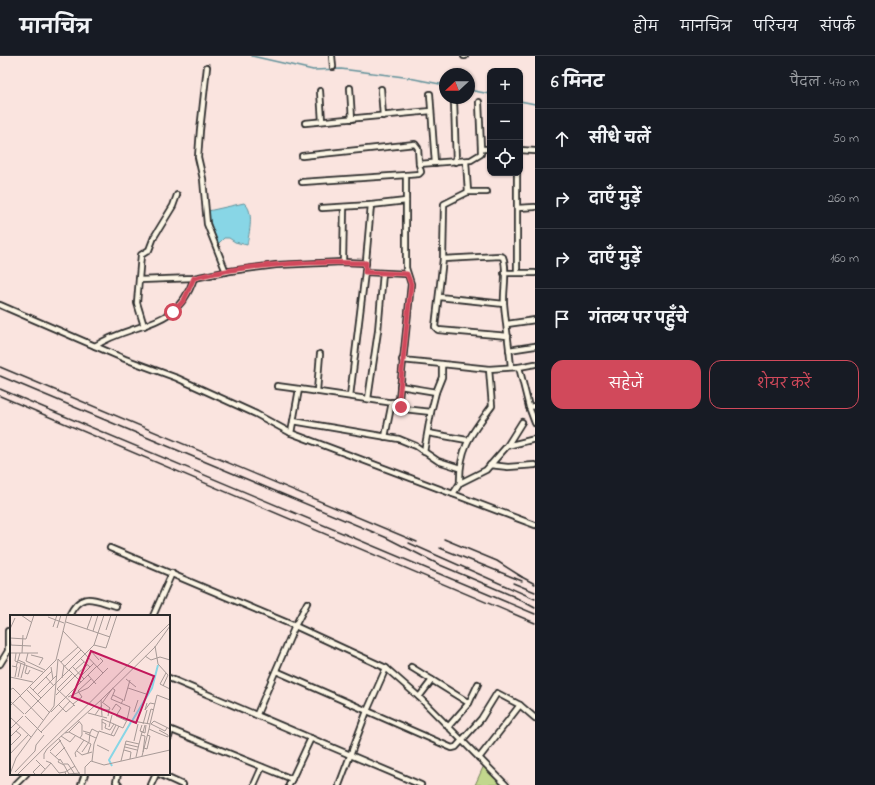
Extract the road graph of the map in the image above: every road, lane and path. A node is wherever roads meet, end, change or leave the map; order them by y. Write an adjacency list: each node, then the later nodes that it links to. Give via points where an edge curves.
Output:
1 (332, 56): 3 (street)
2 (207, 66): 39 (street, via 198,157 203,179 207,224)
3 (333, 67)
4 (350, 88): 12 (street)
5 (381, 89): 11 (street)
6 (320, 91): 13 (street)
7 (430, 94): 10 (street)
8 (479, 102): 15 (street)
9 (454, 104): 21 (street)
10 (432, 112): 11 (street); 22 (street)
11 (383, 116): 12 (street)
12 (352, 119): 13 (street)
13 (322, 121): 14 (street)
14 (305, 123)
15 (481, 149): 16 (street); 20 (street, via 481,154 477,158)
16 (487, 149)
17 (523, 150): 18 (street)
18 (535, 151)
19 (302, 156): 23 (street, via 416,144)
20 (466, 161): 21 (street); 27 (street)
21 (456, 162): 22 (street)
22 (435, 163): 23 (street)
23 (419, 164): 24 (street, via 419,174)
24 (406, 175): 26 (street); 30 (street)
25 (517, 176): 35 (street)
26 (302, 182)
27 (468, 192): 28 (street); 36 (street, via 444,204)
28 (486, 192)
29 (177, 194): 47 (street, via 149,250 141,255)
30 (406, 201): 31 (street); 45 (street)
31 (371, 205): 32 (street); 38 (street)
32 (344, 207): 34 (street); 37 (street)
33 (535, 207): 35 (street)
34 (322, 208)
35 (517, 208): 41 (street)
36 (443, 259): 43 (street, via 500,256 504,260); 48 (street)
37 (343, 262): 38 (street); 39 (street, via 276,265)
38 (366, 263): 40 (street)
39 (226, 272): 46 (street)
40 (365, 272): 42 (street); 70 (street)
41 (517, 272): 43 (street); 44 (street)
42 (383, 273): 45 (street); 71 (street)
43 (504, 273): 49 (street)
44 (535, 273)
45 (407, 274): 59 (street, via 411,284)
46 (194, 278): 47 (street); 53 (street, via 184,300 173,312)
47 (139, 280): 53 (street, via 138,303)
48 (440, 297): 49 (street); 54 (street, via 435,323 438,330)
49 (504, 304): 52 (street)
50 (0, 305): 55 (street)
51 (535, 320): 52 (street)
52 (507, 324): 54 (street)
53 (144, 326): 55 (street, via 106,339)
54 (508, 336): 57 (street)
55 (95, 346): 79 (street, via 125,360 177,378)
56 (535, 346): 57 (street)
57 (509, 350): 62 (street)
58 (320, 354): 68 (street)
59 (402, 360): 60 (street); 66 (street)
60 (442, 364): 64 (street); 69 (street, via 442,377)
61 (535, 364): 63 (street)
62 (511, 367): 63 (street); 64 (street)
63 (519, 367): 74 (street)
64 (489, 369): 83 (street, via 492,406)
65 (277, 386): 67 (street)
66 (400, 386): 69 (street); 72 (street, via 399,399)
67 (299, 389): 68 (street); 76 (street)
68 (317, 391): 70 (street)
69 (436, 392): 75 (street)
70 (350, 396): 71 (street)
71 (368, 398): 72 (street)
72 (394, 402): 75 (street, via 404,409); 81 (street)
73 (535, 406): 74 (street)
74 (529, 407): 78 (street)
75 (431, 412): 80 (street)
76 (293, 421): 79 (street); 81 (street)
77 (522, 422): 84 (street)
78 (535, 423)
79 (291, 433): 90 (street)
80 (428, 433): 83 (street); 85 (street)
81 (385, 437): 85 (street, via 410,443)
82 (535, 439): 84 (street)
83 (467, 440): 88 (street)
84 (507, 446): 86 (street)
85 (424, 452): 88 (street, via 438,462)
86 (490, 465): 87 (street); 89 (street, via 480,474)
87 (535, 465)
88 (460, 468): 89 (street)
89 (460, 483): 90 (street)
90 (453, 494): 91 (street)
91 (535, 525)
92 (110, 548): 93 (street)
93 (172, 573): 97 (street); 98 (street)
94 (307, 603): 98 (street)
95 (116, 606): 96 (street, via 86,598 78,602)
96 (70, 615)
97 (153, 615)
98 (295, 626): 103 (street); 105 (street)
99 (8, 630): 100 (street)
100 (6, 655): 101 (street); 102 (street)
101 (10, 657)
102 (0, 664)
103 (386, 668): 109 (street); 112 (street)
104 (411, 668): 107 (street)
105 (276, 671): 112 (street); 113 (street)
106 (170, 678): 113 (street)
107 (432, 680): 109 (street); 110 (street)
108 (478, 684): 110 (street)
109 (419, 697): 115 (street)
110 (469, 703): 115 (street)
111 (520, 705): 114 (street); 118 (street, via 497,693 481,719); 120 (street)
112 (367, 711): 118 (street, via 447,746 456,747); 119 (street)
113 (257, 714): 117 (street)
114 (535, 718)
115 (448, 727): 118 (street)
116 (170, 730): 121 (street)
117 (311, 738): 119 (street); 127 (street)
118 (461, 740): 120 (street)
119 (349, 754): 135 (street); 136 (street)
120 (479, 758): 137 (street)
121 (262, 766): 127 (street); 133 (street)
122 (25, 775): 128 (street)
123 (85, 775): 129 (street)
124 (118, 775): 130 (street, via 116,782)
125 (156, 775): 131 (street)
126 (161, 775): 132 (street)
127 (292, 779): 134 (street)
128 (15, 785)
129 (81, 785)
130 (119, 785)
131 (151, 785)
132 (183, 785)
133 (254, 785)
134 (289, 785)
135 (339, 785)
136 (421, 785)
137 (506, 785)

